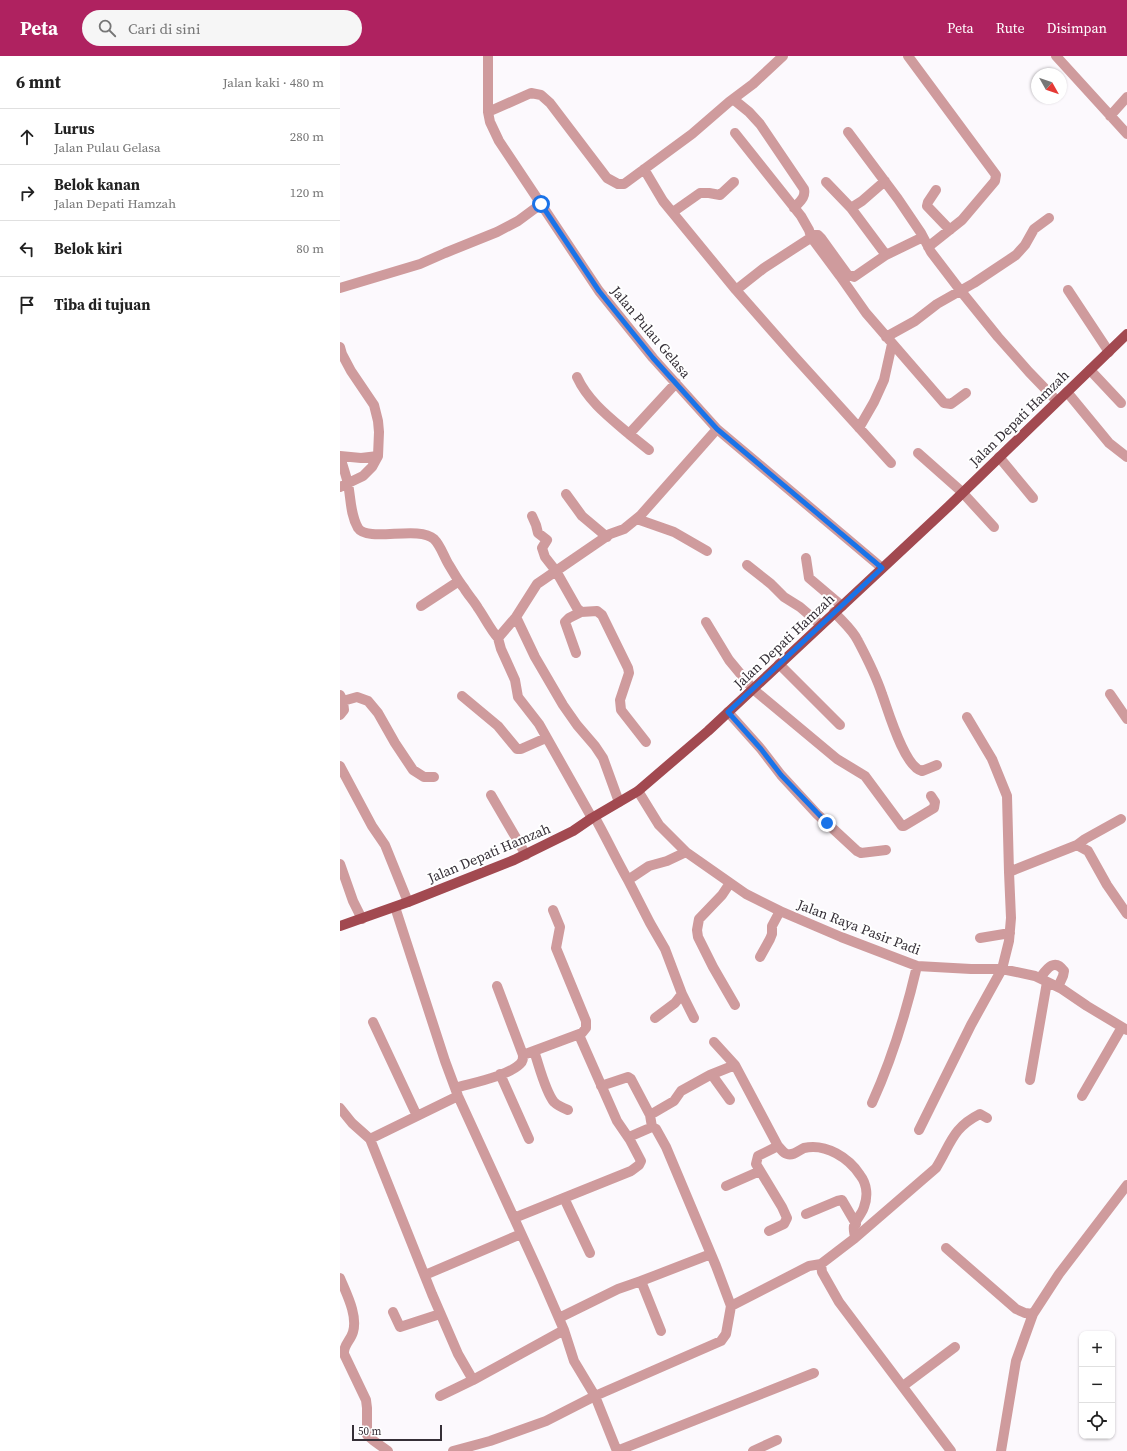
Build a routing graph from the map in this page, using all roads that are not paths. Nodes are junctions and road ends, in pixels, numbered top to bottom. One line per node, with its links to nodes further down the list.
1 (488, 56): 7 (street, Jalan Pulau Gelasa)
2 (783, 56): 6 (street)
3 (908, 56): 22 (street)
4 (1056, 56): 8 (street)
5 (1127, 97): 8 (street)
6 (733, 100): 12 (street); 18 (street)
7 (488, 112): 12 (street); 17 (street, Jalan Pulau Gelasa)
8 (1110, 116): 11 (street)
9 (848, 132): 13 (street)
10 (736, 133): 18 (street)
11 (1127, 134)
12 (644, 169): 20 (street)
13 (885, 181): 19 (street); 24 (street)
14 (734, 182): 20 (street)
15 (826, 182): 19 (street)
16 (936, 190): 22 (street)
17 (541, 204): 27 (street); 37 (street, Jalan Pulau Gelasa)
18 (794, 208): 23 (street)
19 (851, 208): 26 (street)
20 (673, 212): 28 (street)
21 (1049, 218): 29 (street)
22 (950, 230): 25 (street)
23 (811, 237): 26 (street); 28 (street); 32 (street)
24 (923, 237): 25 (street); 26 (street)
25 (928, 247): 29 (street)
26 (886, 256)
27 (342, 289)
28 (736, 290): 42 (street)
29 (960, 290): 32 (street); 40 (street)
30 (1068, 290): 34 (street)
31 (1127, 334): 34 (main road, Jalan Depati Hamzah)
32 (889, 341): 39 (street); 42 (street)
33 (340, 347): 47 (street)
34 (1109, 352): 35 (main road, Jalan Depati Hamzah)
35 (1090, 370): 38 (main road, Jalan Depati Hamzah); 41 (street)
36 (577, 377): 44 (street)
37 (676, 383): 43 (street, Jalan Pulau Gelasa); 44 (street)
38 (1067, 392): 40 (main road, Jalan Depati Hamzah); 48 (street)
39 (966, 393)
40 (1057, 401): 50 (main road, Jalan Depati Hamzah)
41 (1121, 403)
42 (859, 428): 51 (street)
43 (717, 429): 57 (street); 63 (street, Jalan Pulau Gelasa)
44 (629, 434): 45 (street)
45 (649, 450)
46 (918, 453): 53 (street)
47 (378, 456): 49 (street); 52 (street)
48 (1127, 456)
49 (340, 457): 52 (street)
50 (999, 457): 53 (main road, Jalan Depati Hamzah); 55 (street)
51 (891, 463)
52 (344, 485): 65 (street)
53 (962, 492): 58 (street); 63 (main road, Jalan Depati Hamzah)
54 (566, 494): 59 (street)
55 (1033, 498)
56 (532, 516): 64 (street)
57 (637, 519): 59 (street); 60 (street)
58 (994, 527)
59 (607, 537): 64 (street)
60 (707, 551)
61 (806, 558): 67 (street)
62 (747, 565): 71 (street)
63 (882, 568): 67 (main road, Jalan Depati Hamzah)
64 (556, 570): 68 (street); 69 (street)
65 (458, 581): 66 (street); 72 (street)
66 (421, 606)
67 (838, 609): 71 (main road, Jalan Depati Hamzah); 86 (street)
68 (581, 612): 73 (street); 85 (street)
69 (516, 617): 72 (street); 92 (street)
70 (706, 622): 75 (street)
71 (821, 625): 74 (main road, Jalan Depati Hamzah)
72 (498, 638): 84 (street)
73 (576, 653)
74 (779, 664): 75 (main road, Jalan Depati Hamzah); 83 (street)
75 (754, 689): 79 (main road, Jalan Depati Hamzah); 91 (street)
76 (1110, 694): 82 (street)
77 (462, 696): 84 (street)
78 (342, 698): 80 (street); 88 (street)
79 (728, 712): 89 (main road, Jalan Depati Hamzah); 96 (street)
80 (340, 715)
81 (967, 717): 100 (street)
82 (1127, 719)
83 (840, 725)
84 (546, 738): 93 (street)
85 (646, 742)
86 (937, 765)
87 (340, 766): 103 (street)
88 (434, 777)
89 (638, 791): 92 (main road, Jalan Depati Hamzah); 97 (street, Jalan Raya Pasir Padi)
90 (491, 795): 98 (street)
91 (931, 796)
92 (619, 802): 93 (main road, Jalan Depati Hamzah)
93 (593, 817): 98 (main road, Jalan Depati Hamzah); 101 (street)
94 (1121, 819): 95 (street)
95 (1077, 845): 100 (street); 107 (street)
96 (886, 850)
97 (686, 852): 101 (street); 102 (street, Jalan Raya Pasir Padi)
98 (526, 855): 103 (main road, Jalan Depati Hamzah)
99 (340, 864): 108 (street)
100 (1009, 872): 110 (street)
101 (628, 880): 118 (street)
102 (730, 883): 106 (street, Jalan Raya Pasir Padi); 119 (street)
103 (411, 901): 104 (main road, Jalan Depati Hamzah)
104 (395, 907): 108 (main road, Jalan Depati Hamzah); 133 (street)
105 (553, 910): 124 (street)
106 (780, 911): 112 (street); 113 (street, Jalan Raya Pasir Padi)
107 (1127, 914)
108 (362, 919): 109 (main road, Jalan Depati Hamzah)
109 (340, 926)
110 (1010, 933): 111 (street); 114 (street)
111 (980, 938)
112 (760, 957)
113 (917, 966): 114 (street, Jalan Raya Pasir Padi); 136 (street)
114 (1002, 969): 115 (street, Jalan Raya Pasir Padi); 143 (street)
115 (1043, 980): 117 (street, Jalan Raya Pasir Padi); 117 (street); 131 (street)
116 (497, 986): 127 (street)
117 (1058, 987): 123 (street, Jalan Raya Pasir Padi)
118 (682, 994): 120 (street); 121 (street)
119 (735, 1005)
120 (655, 1018)
121 (694, 1018)
122 (373, 1022): 140 (street)
123 (1125, 1028): 134 (street)
124 (579, 1035): 126 (street); 132 (street)
125 (714, 1042): 128 (street)
126 (534, 1051): 127 (street); 138 (street)
127 (523, 1055): 129 (street)
128 (735, 1065): 130 (street); 147 (street)
129 (500, 1074): 133 (street); 146 (street)
130 (712, 1075): 135 (street); 139 (street)
131 (1030, 1080)
132 (602, 1086): 139 (street); 144 (street)
133 (457, 1092): 140 (street); 153 (street)
134 (1082, 1096)
135 (730, 1100)
136 (872, 1103)
137 (340, 1108): 145 (street)
138 (568, 1110)
139 (650, 1115): 142 (street)
140 (417, 1116): 145 (street)
141 (986, 1118): 157 (street)
142 (652, 1127): 144 (street); 160 (street)
143 (919, 1130)
144 (629, 1137): 151 (street)
145 (370, 1139): 162 (street)
146 (529, 1139)
147 (778, 1146): 148 (street); 154 (street)
148 (760, 1171): 150 (street); 155 (street)
149 (1127, 1185): 168 (street)
150 (726, 1186)
151 (564, 1198): 153 (street); 159 (street)
152 (806, 1214): 154 (street)
153 (514, 1218): 156 (street)
154 (856, 1224): 157 (street)
155 (769, 1231)
156 (521, 1234): 162 (street); 169 (street)
157 (855, 1238): 161 (street)
158 (946, 1248): 168 (street)
159 (590, 1253)
160 (711, 1254): 164 (street); 165 (street)
161 (820, 1264): 165 (street); 175 (street)
162 (425, 1275): 167 (street)
163 (340, 1278): 179 (street)
164 (640, 1281): 169 (street); 171 (street)
165 (731, 1306): 177 (street)
166 (393, 1312): 167 (street)
167 (440, 1314): 174 (street)
168 (1033, 1314): 184 (street)
169 (559, 1318): 170 (street)
170 (564, 1330): 174 (street); 177 (street)
171 (661, 1331)
172 (955, 1347): 175 (street)
173 (814, 1373): 181 (street)
174 (473, 1380): 176 (street)
175 (903, 1386): 183 (street)
176 (440, 1396)
177 (595, 1396): 180 (street); 181 (street)
178 (777, 1440): 182 (street)
179 (388, 1451)
180 (453, 1451)
181 (617, 1451)
182 (754, 1451)
183 (951, 1451)
184 (1001, 1451)

